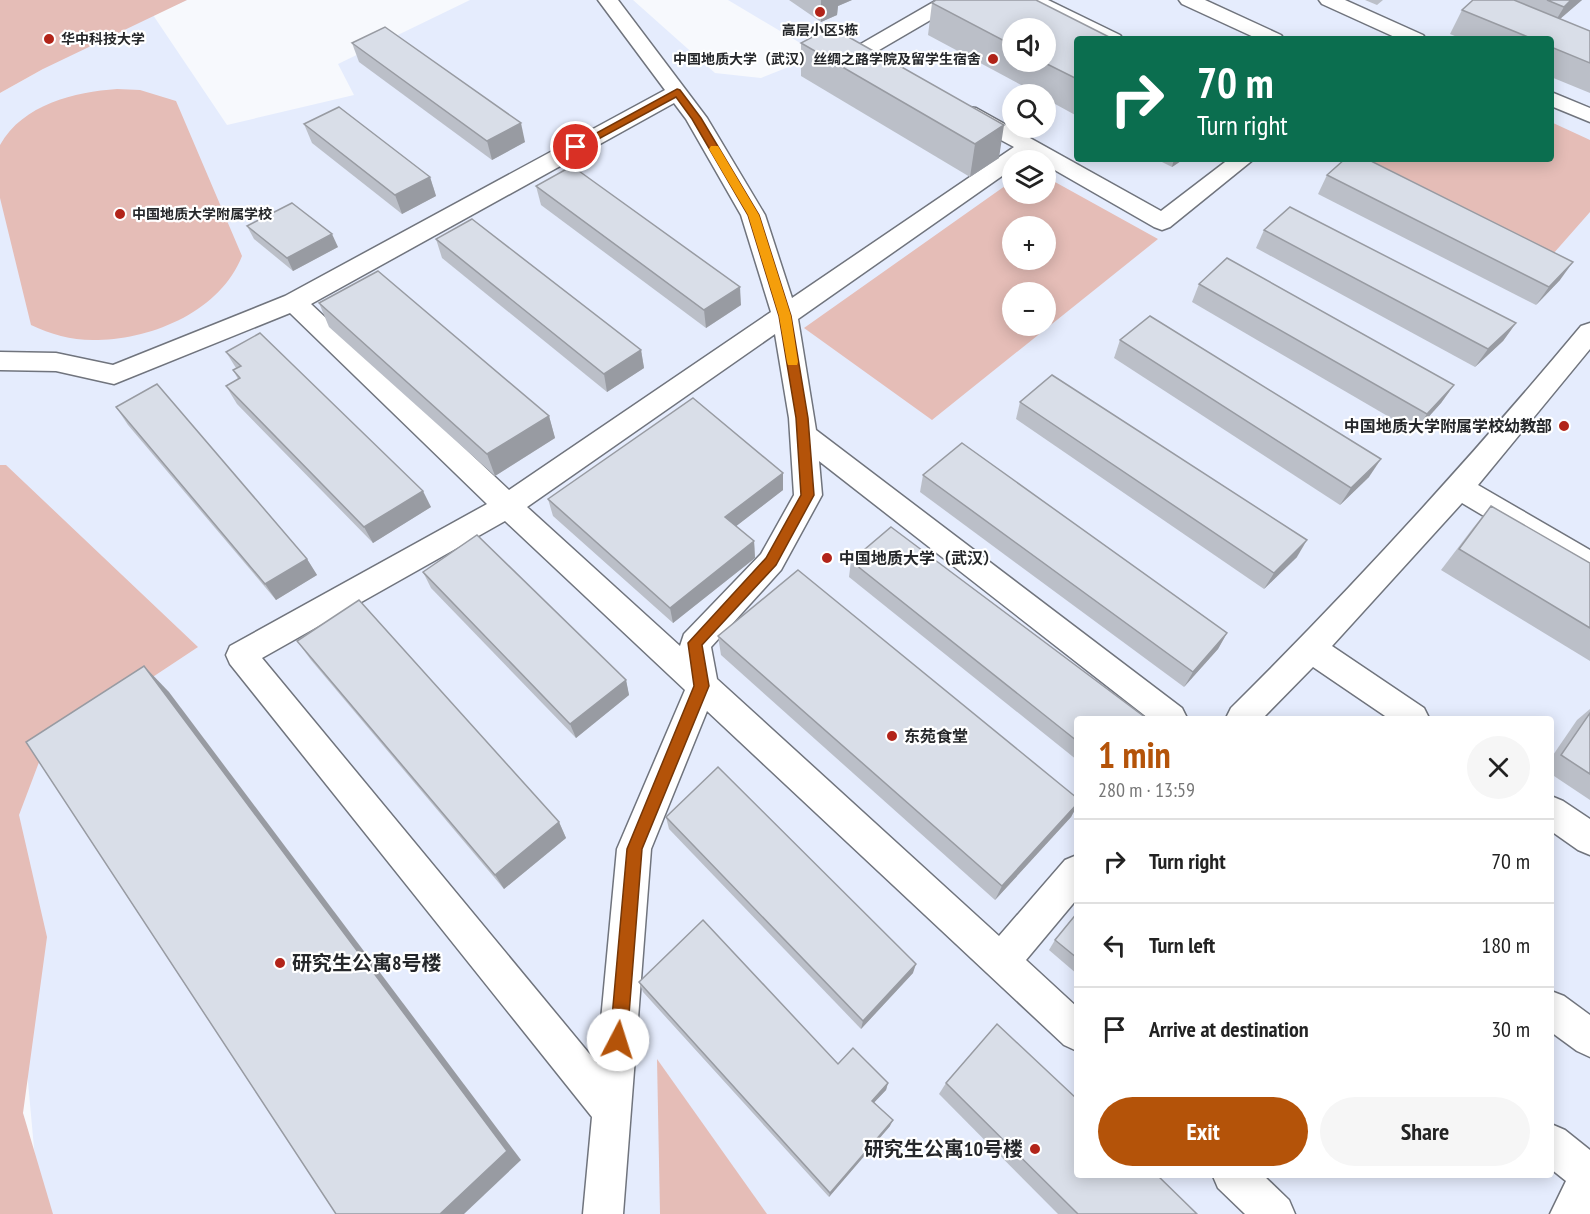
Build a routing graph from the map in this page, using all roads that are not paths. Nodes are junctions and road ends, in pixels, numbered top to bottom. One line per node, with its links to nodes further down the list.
1 (608, 0): 10 (street)
2 (951, 0): 9 (street)
3 (1033, 0): 6 (street)
4 (1189, 0): 7 (street)
5 (1329, 0): 8 (street)
6 (1107, 36)
7 (1267, 36)
8 (1403, 36)
9 (909, 81)
10 (677, 92): 16 (street); 17 (street)
11 (1554, 99): 13 (street)
12 (949, 103): 14 (street)
13 (1590, 116)
14 (1029, 147): 15 (street); 17 (street)
15 (1239, 162)
16 (294, 302): 19 (street); 22 (street)
17 (785, 316): 20 (street); 22 (street)
18 (1587, 341): 21 (street)
19 (0, 362)
20 (803, 434): 25 (street); 26 (street)
21 (1460, 488): 23 (street); 24 (street)
22 (507, 506): 25 (street); 36 (street)
23 (1590, 565)
24 (1312, 649): 27 (street); 28 (street)
25 (702, 686): 32 (street); 36 (street)
26 (1168, 716)
27 (1244, 716)
28 (1410, 716)
29 (1554, 814): 30 (street)
30 (1590, 839)
31 (1074, 876): 32 (street)
32 (1001, 962): 34 (street)
33 (1554, 1011): 35 (street)
34 (1074, 1029)
35 (1590, 1038)
36 (612, 1111): 40 (street)
37 (1554, 1146): 38 (street)
38 (1590, 1176): 42 (street)
39 (1236, 1178): 41 (street)
40 (603, 1214)
41 (1275, 1214)
42 (1570, 1214)

